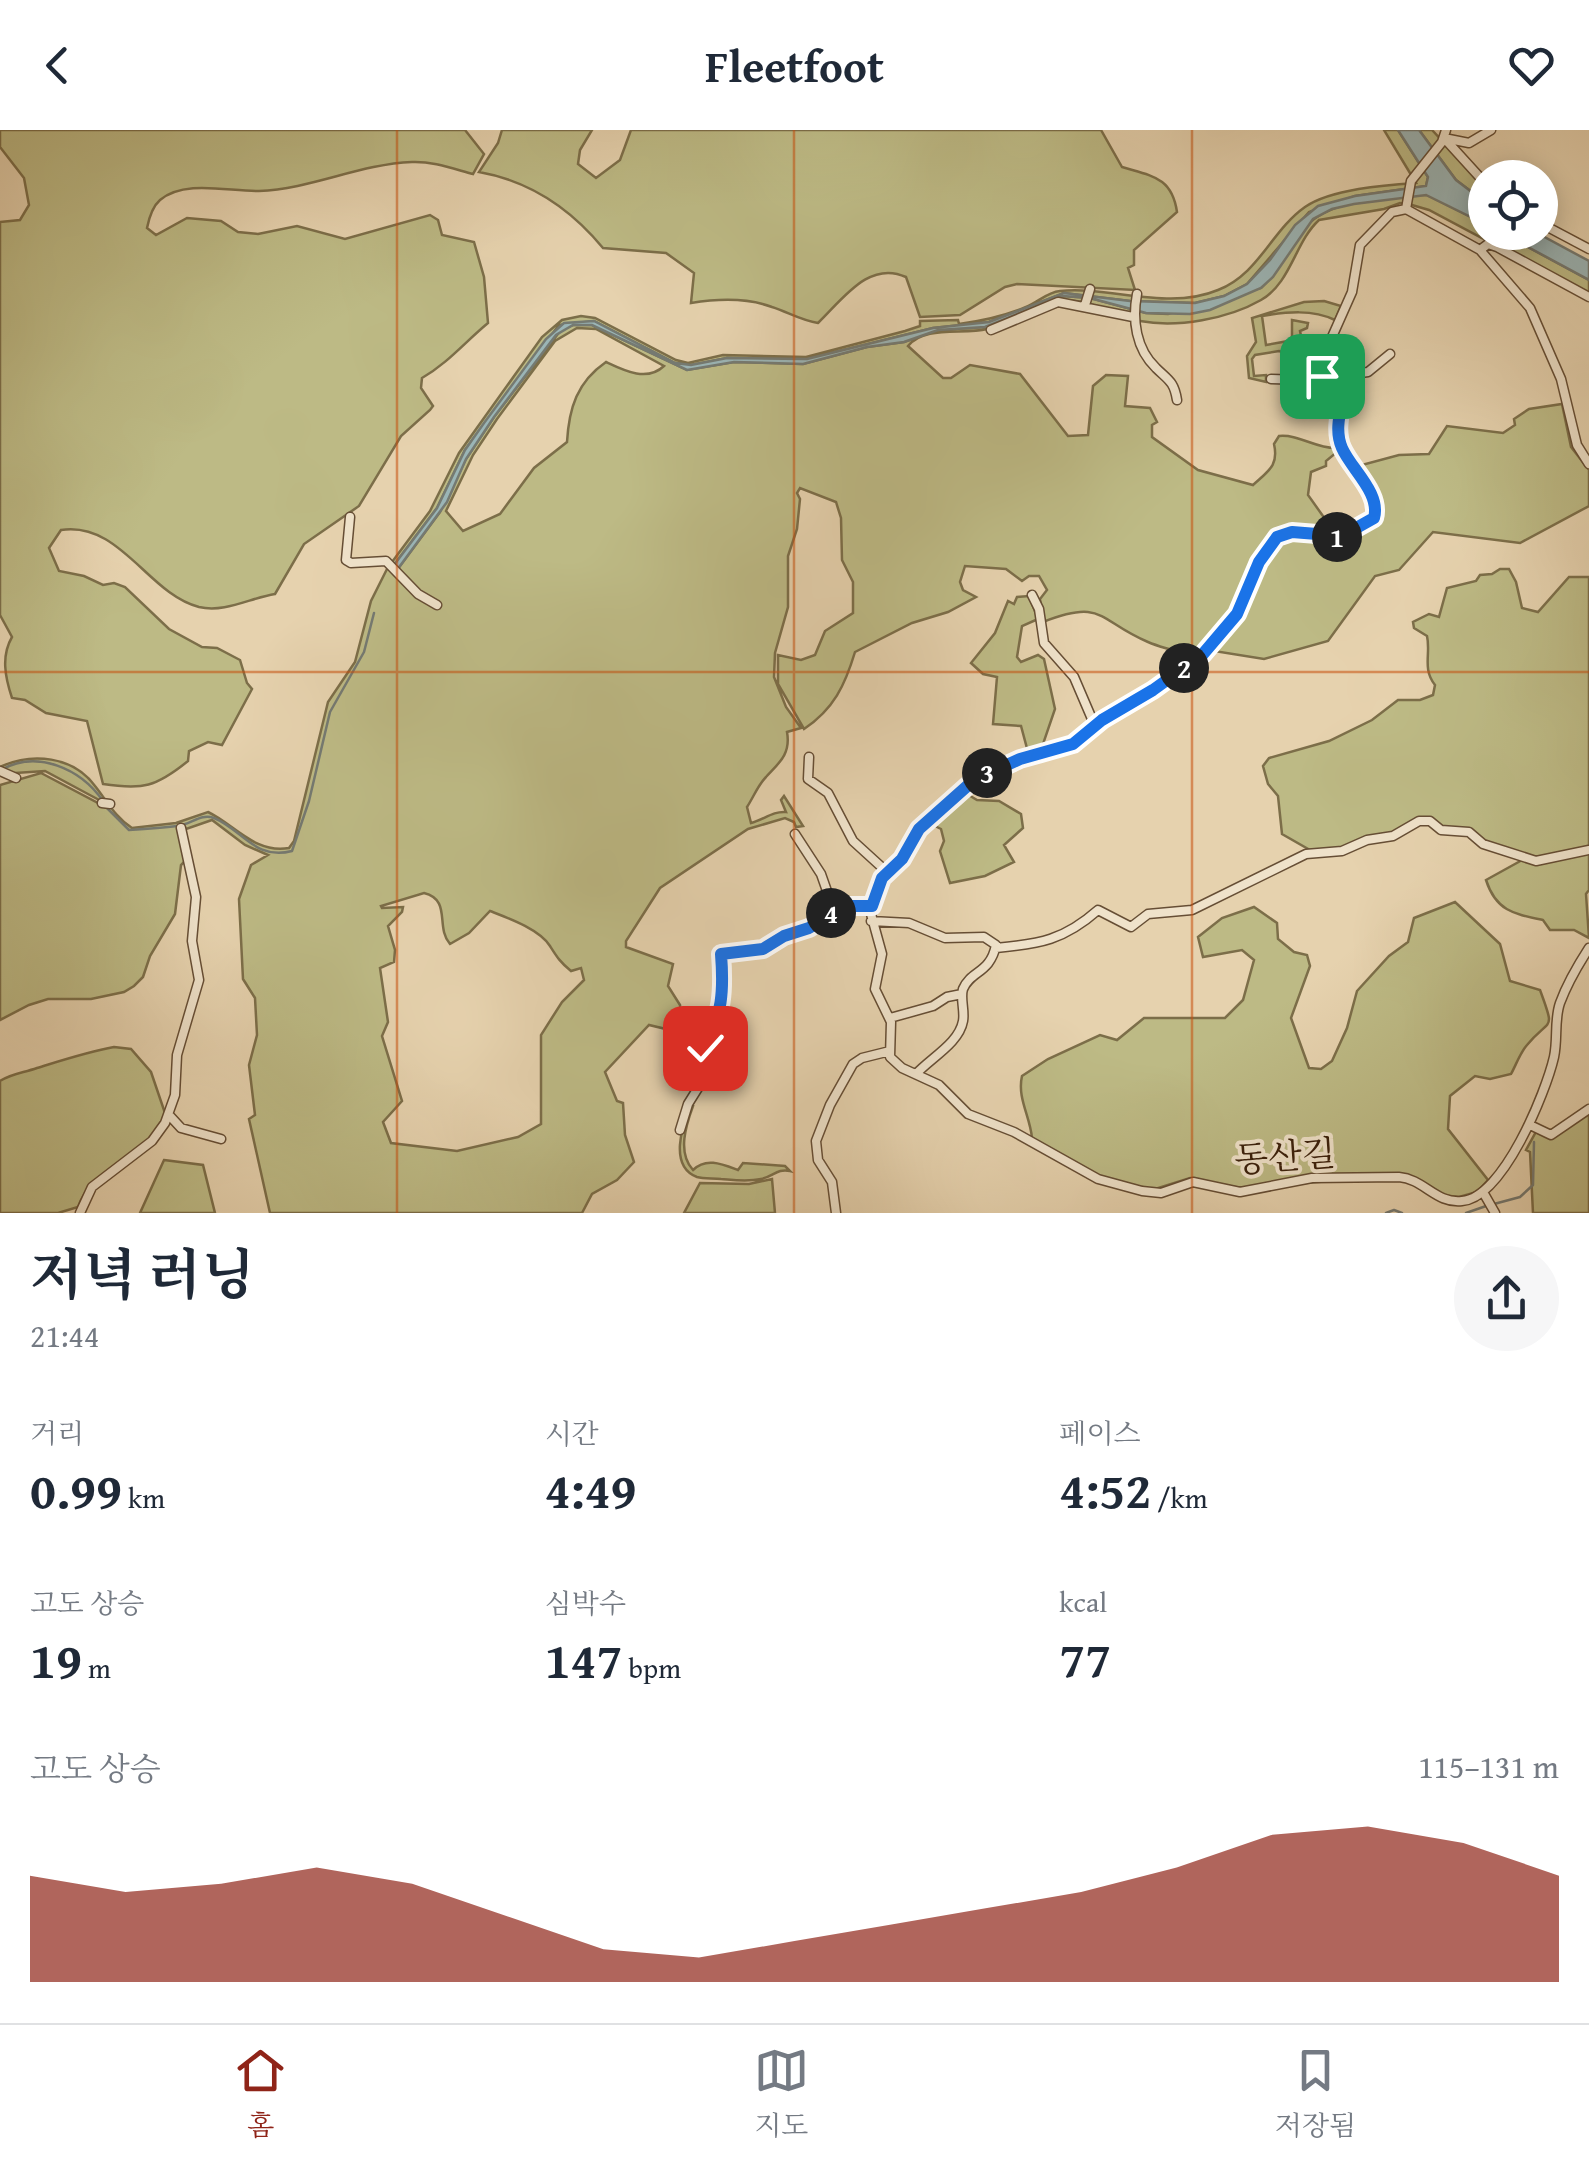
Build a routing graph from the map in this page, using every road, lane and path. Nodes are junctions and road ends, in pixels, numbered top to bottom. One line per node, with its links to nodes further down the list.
1 (1492, 130): 2 (street)
2 (1444, 137): 3 (street); 4 (street)
3 (1468, 165)
4 (1406, 207): 6 (street); 17 (street)
5 (1558, 233): 7 (street)
6 (1468, 243)
7 (1589, 249)
8 (1480, 250): 20 (street)
9 (1503, 250): 12 (street)
10 (1089, 290): 13 (street)
11 (1137, 295): 14 (street)
12 (1589, 297)
13 (1085, 304): 14 (street); 15 (street)
14 (1133, 316): 19 (street)
15 (990, 330)
16 (1390, 354): 17 (street)
17 (1345, 373): 18 (street); 24 (street)
18 (1270, 379)
19 (1177, 400)
20 (1589, 464)
21 (350, 517): 23 (street)
22 (1032, 595): 24 (street)
23 (437, 605)
24 (1094, 726): 31 (street)
25 (809, 757): 31 (street)
26 (2, 772): 27 (street)
27 (16, 778)
28 (181, 828): 42 (street)
29 (795, 834): 33 (street)
30 (1589, 850): 35 (street)
31 (887, 872): 32 (street)
32 (872, 906): 33 (street); 34 (street)
33 (834, 911): 44 (street)
34 (871, 921): 35 (street); 38 (street)
35 (996, 948): 37 (street)
36 (1589, 948): 43 (street)
37 (962, 994): 38 (street); 40 (street)
38 (890, 1018): 39 (street)
39 (890, 1052): 40 (street, 동산길); 48 (street)
40 (916, 1074): 46 (street, 동산길)
41 (1589, 1109): 43 (street)
42 (169, 1115): 45 (street); 47 (street)
43 (1538, 1129): 46 (street)
44 (680, 1130)
45 (221, 1139)
46 (1482, 1192): 49 (street)
47 (80, 1213)
48 (836, 1213)
49 (1495, 1213)

